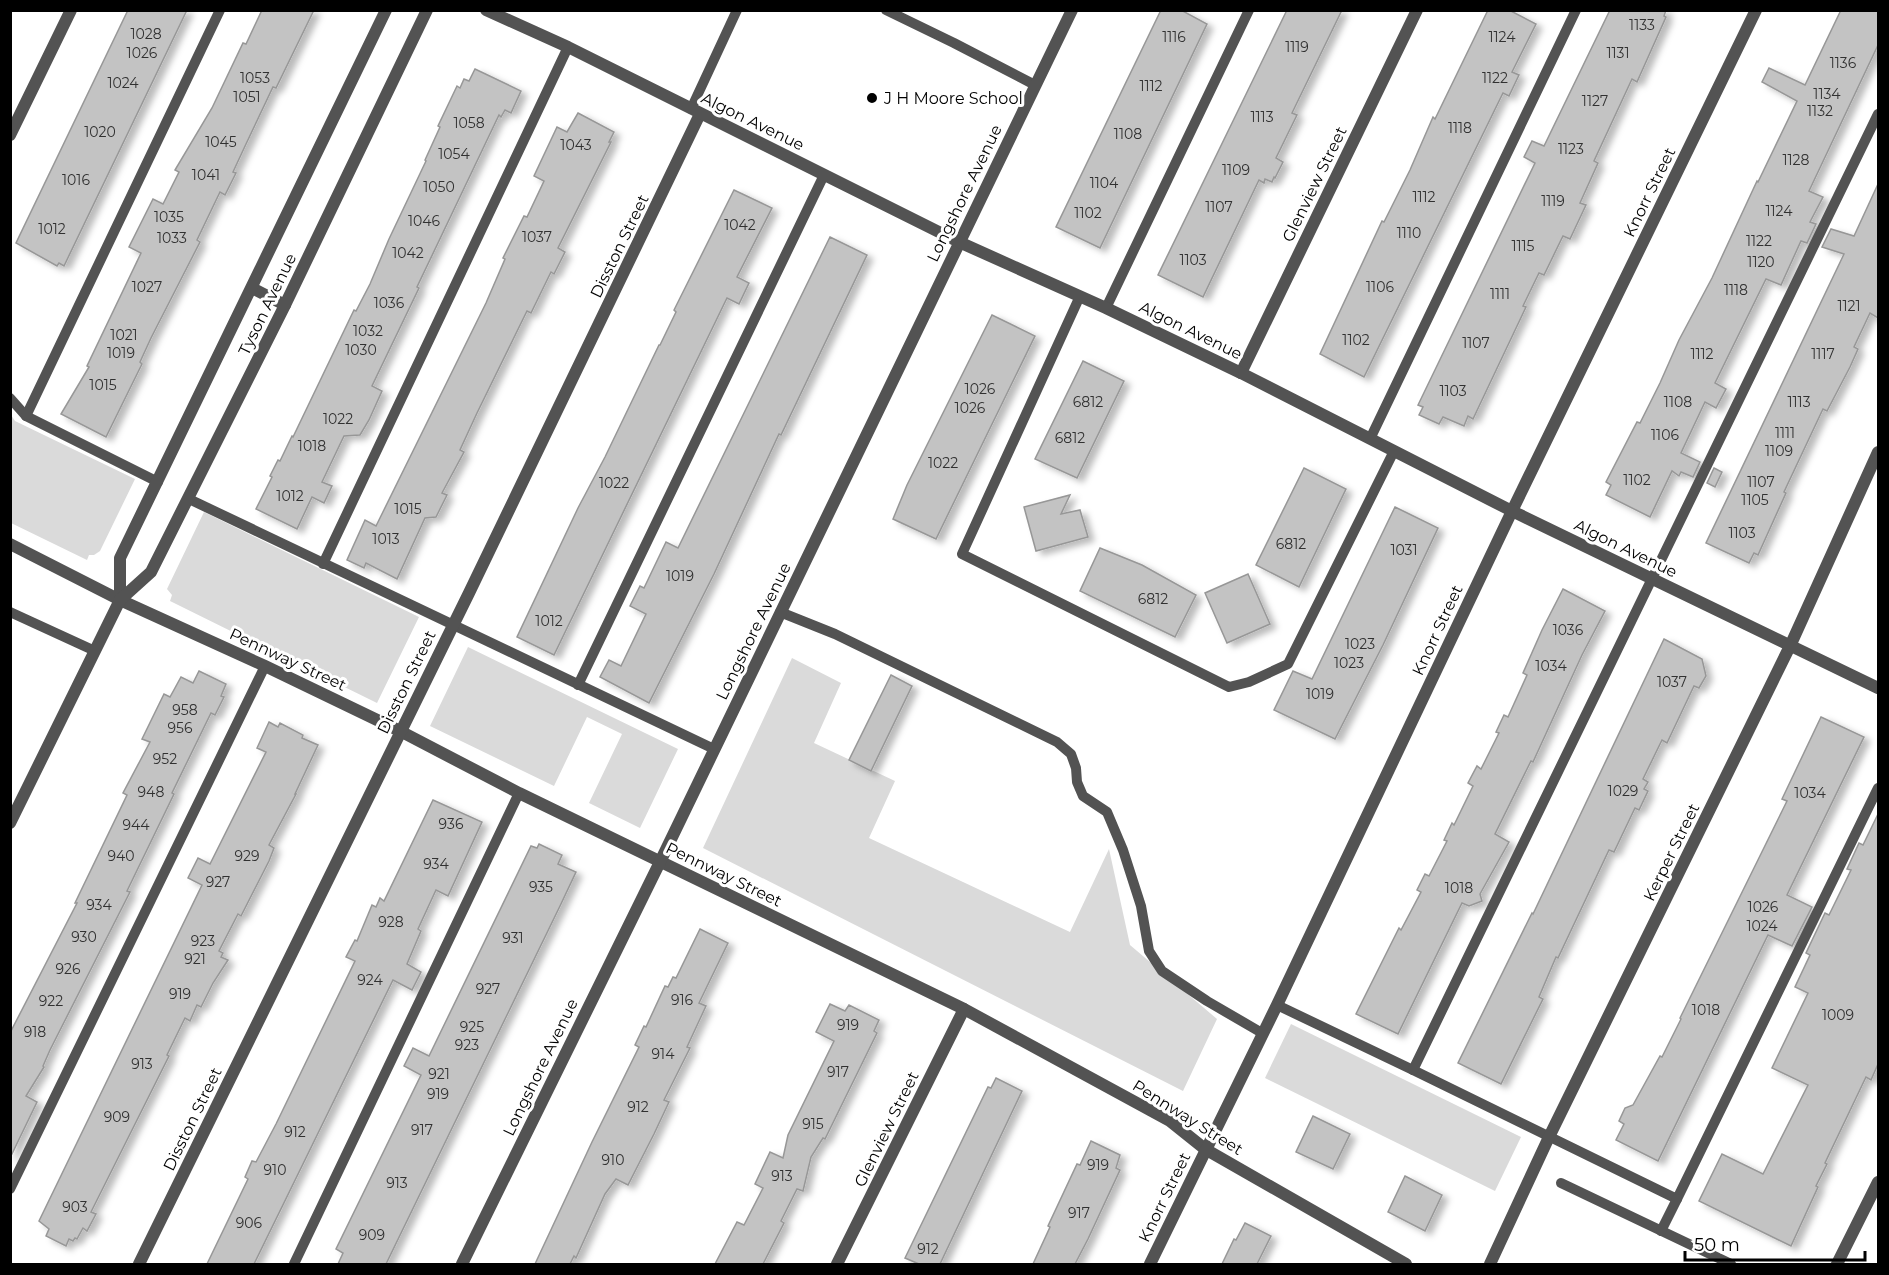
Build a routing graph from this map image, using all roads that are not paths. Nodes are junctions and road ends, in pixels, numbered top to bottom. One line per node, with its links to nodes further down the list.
1 (71, 10): 17 (street)
2 (220, 10): 26 (lane)
3 (386, 10): 20 (street, Tyson Avenue)
4 (427, 10): 22 (street, Tyson Avenue)
5 (486, 10): 13 (street, Algon Avenue)
6 (737, 10): 15 (lane)
7 (886, 10): 14 (lane)
8 (1072, 10): 14 (street, Longshore Avenue)
9 (1249, 10): 23 (lane)
10 (1417, 10): 24 (street, Glenview Street)
11 (1576, 10): 27 (lane)
12 (1756, 10): 32 (street, Knorr Street)
13 (568, 47): 15 (street, Algon Avenue); 34 (lane)
14 (1035, 85): 19 (street, Longshore Avenue)
15 (696, 111): 18 (street, Algon Avenue); 39 (street, Disston Street)
16 (1878, 114): 35 (lane)
17 (10, 135)
18 (824, 175): 19 (street, Algon Avenue); 43 (lane)
19 (959, 242): 21 (street, Algon Avenue); 38 (street, Longshore Avenue)
20 (252, 288): 22 (street); 30 (street, Tyson Avenue)
21 (1080, 296): 23 (street, Algon Avenue); 28 (lane)
22 (285, 305): 31 (street, Tyson Avenue)
23 (1106, 308): 24 (street, Algon Avenue)
24 (1241, 373): 27 (street, Algon Avenue)
25 (10, 398): 26 (lane)
26 (26, 416): 30 (lane)
27 (1370, 439): 28 (street, Algon Avenue)
28 (1394, 451): 32 (street, Algon Avenue)
29 (1878, 452): 40 (street, Kerper Street)
30 (158, 482): 36 (street, Tyson Avenue)
31 (189, 499): 34 (lane); 36 (street, Tyson Avenue)
32 (1512, 510): 35 (street, Algon Avenue); 51 (street, Knorr Street)
33 (10, 544): 36 (street, Pennway Street)
34 (323, 564): 39 (lane)
35 (1652, 579): 40 (street, Algon Avenue); 54 (lane)
36 (120, 600): 41 (street, Tyson Avenue); 42 (street, Pennway Street)
37 (10, 612): 41 (lane)
38 (780, 612): 46 (street, Longshore Avenue); 53 (lane)
39 (452, 626): 43 (lane); 45 (street, Disston Street)
40 (1791, 644): 44 (street, Algon Avenue); 55 (street, Kerper Street)
41 (95, 651): 49 (street, Tyson Avenue)
42 (265, 666): 45 (street, Pennway Street); 59 (lane)
43 (578, 685): 46 (lane)
44 (1878, 688)
45 (400, 731): 48 (street, Pennway Street); 62 (street, Disston Street)
46 (714, 749): 50 (street, Longshore Avenue)
47 (1878, 789): 60 (lane)
48 (519, 793): 50 (street, Pennway Street); 63 (lane)
49 (10, 823)
50 (660, 862): 52 (street, Pennway Street); 64 (street, Longshore Avenue)
51 (1277, 1005): 53 (street, Knorr Street); 54 (lane)
52 (964, 1009): 56 (street, Pennway Street); 65 (street, Glenview Street)
53 (1262, 1033): 56 (street, Knorr Street)
54 (1413, 1070): 55 (lane)
55 (1549, 1137): 60 (lane); 68 (street, Kerper Street)
56 (1205, 1149): 66 (street, Knorr Street); 67 (street, Pennway Street)
57 (1878, 1182): 70 (street)
58 (1561, 1183): 61 (lane)
59 (10, 1189)
60 (1677, 1199): 61 (lane)
61 (1661, 1231): 69 (lane)
62 (139, 1264)
63 (294, 1264)
64 (462, 1264)
65 (837, 1264)
66 (1150, 1264)
67 (1406, 1264)
68 (1490, 1264)
69 (1731, 1264)
70 (1838, 1264)

